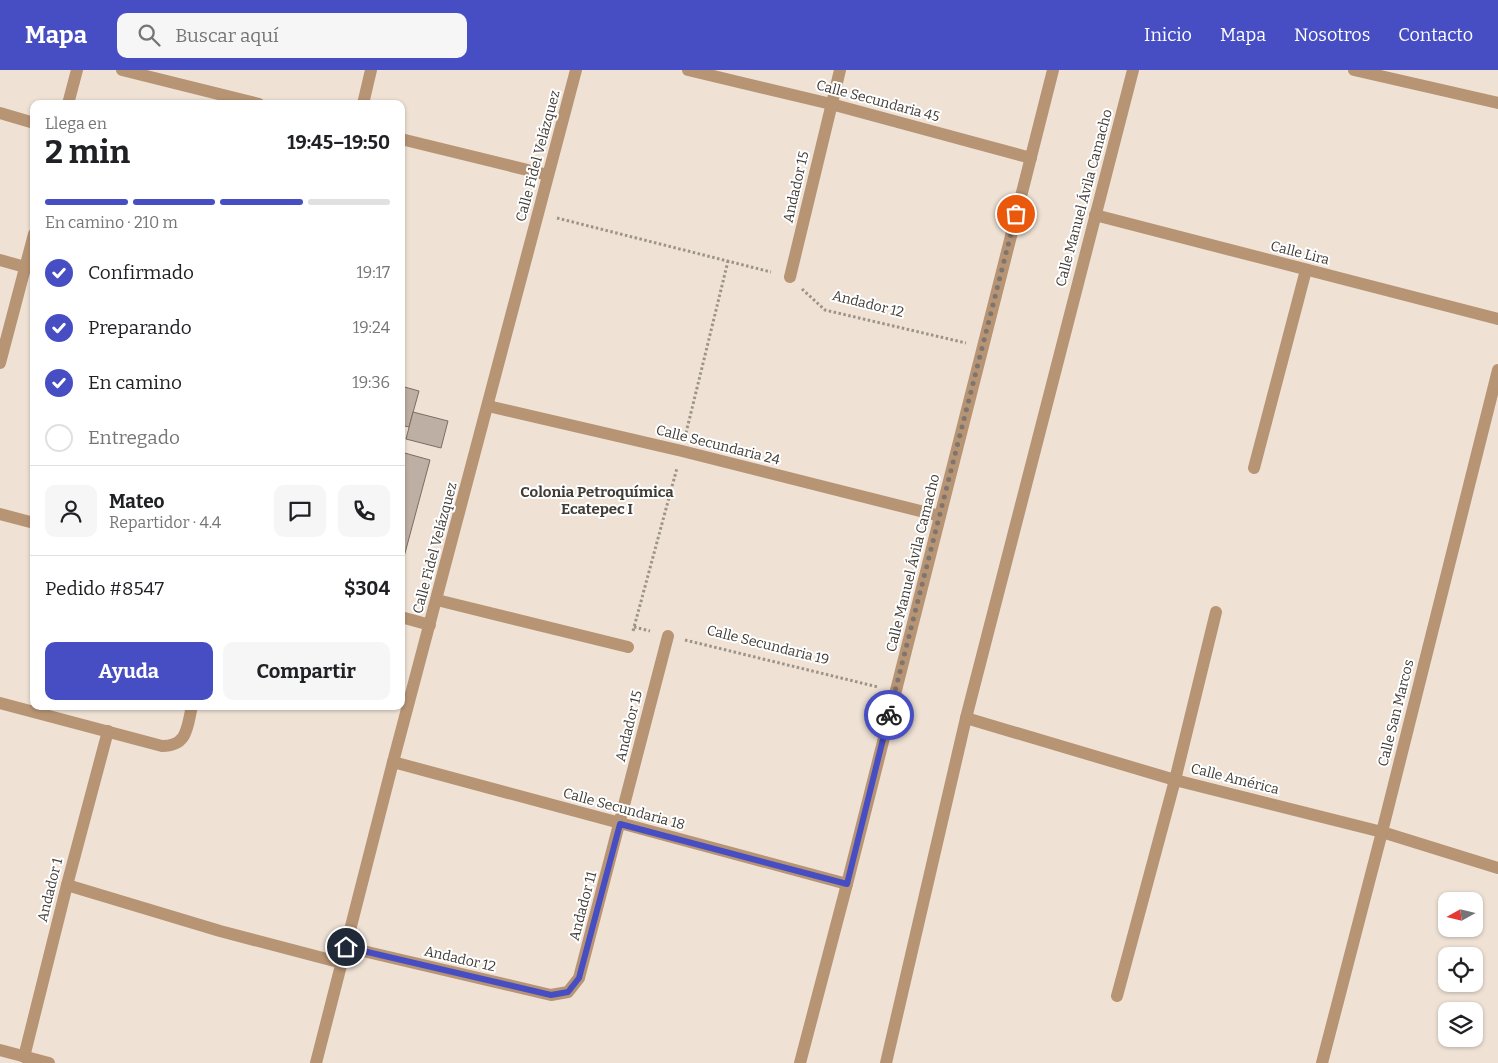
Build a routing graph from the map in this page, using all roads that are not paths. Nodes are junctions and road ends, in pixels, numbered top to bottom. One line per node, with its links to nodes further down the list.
1 (77, 70): 10 (street)
2 (122, 70): 11 (street)
3 (371, 70): 12 (street)
4 (576, 70): 19 (street, Calle Fidel Velázquez)
5 (688, 70): 14 (street, Calle Secundaria 45)
6 (840, 70): 14 (street, Andador 15)
7 (1053, 70): 18 (street, Calle Manuel Ávila Camacho)
8 (1133, 70): 20 (street, Calle Manuel Ávila Camacho)
9 (1354, 70): 13 (street)
10 (69, 100)
11 (244, 100)
12 (363, 100)
13 (1498, 103)
14 (831, 104): 18 (street, Calle Secundaria 45); 25 (street, Andador 15)
15 (0, 113): 16 (street)
16 (30, 122)
17 (405, 140): 19 (street)
18 (1031, 158): 32 (street, Calle Manuel Ávila Camacho)
19 (548, 175): 29 (street, Calle Fidel Velázquez)
20 (1095, 215): 24 (street, Calle Lira); 42 (street, Calle Manuel Ávila Camacho)
21 (30, 249): 23 (street)
22 (0, 260): 23 (street)
23 (25, 267): 27 (street)
24 (1306, 270): 26 (street, Calle Lira); 30 (street)
25 (790, 277)
26 (1498, 319)
27 (0, 363)
28 (1498, 370): 47 (street, Calle San Marcos)
29 (488, 406): 32 (street, Calle Secundaria 24); 34 (street, Calle Fidel Velázquez)
30 (1254, 468)
31 (0, 514): 33 (street)
32 (940, 516): 49 (street, Calle Manuel Ávila Camacho)
33 (30, 522)
34 (437, 600): 37 (street, Calle Fidel Velázquez); 39 (street)
35 (1216, 612): 45 (street)
36 (405, 619): 37 (street)
37 (430, 625): 44 (street, Calle Fidel Velázquez)
38 (668, 636): 46 (street, Andador 15)
39 (628, 647)
40 (0, 703): 43 (street)
41 (191, 710): 43 (street)
42 (966, 718): 45 (street, Calle América); 60 (street, Calle Manuel Ávila Camacho)
43 (108, 731): 50 (street, Andador 1)
44 (393, 762): 46 (street, Calle Secundaria 18); 51 (street, Calle Fidel Velázquez)
45 (1175, 780): 47 (street, Calle América); 54 (street)
46 (620, 824): 49 (street, Calle Secundaria 18); 53 (street, Andador 11)
47 (1382, 832): 48 (street, Calle América); 61 (street, Calle San Marcos)
48 (1498, 868)
49 (847, 884): 59 (street, Calle Manuel Ávila Camacho)
50 (66, 886): 52 (street); 56 (street, Andador 1)
51 (346, 947): 52 (street, Calle Fidel Velázquez); 53 (street, Andador 12)
52 (342, 963): 58 (street, Calle Fidel Velázquez)
53 (568, 992)
54 (1117, 996)
55 (0, 1050): 56 (street)
56 (24, 1057): 57 (street)
57 (48, 1063)
58 (316, 1063)
59 (800, 1063)
60 (886, 1063)
61 (1322, 1063)

